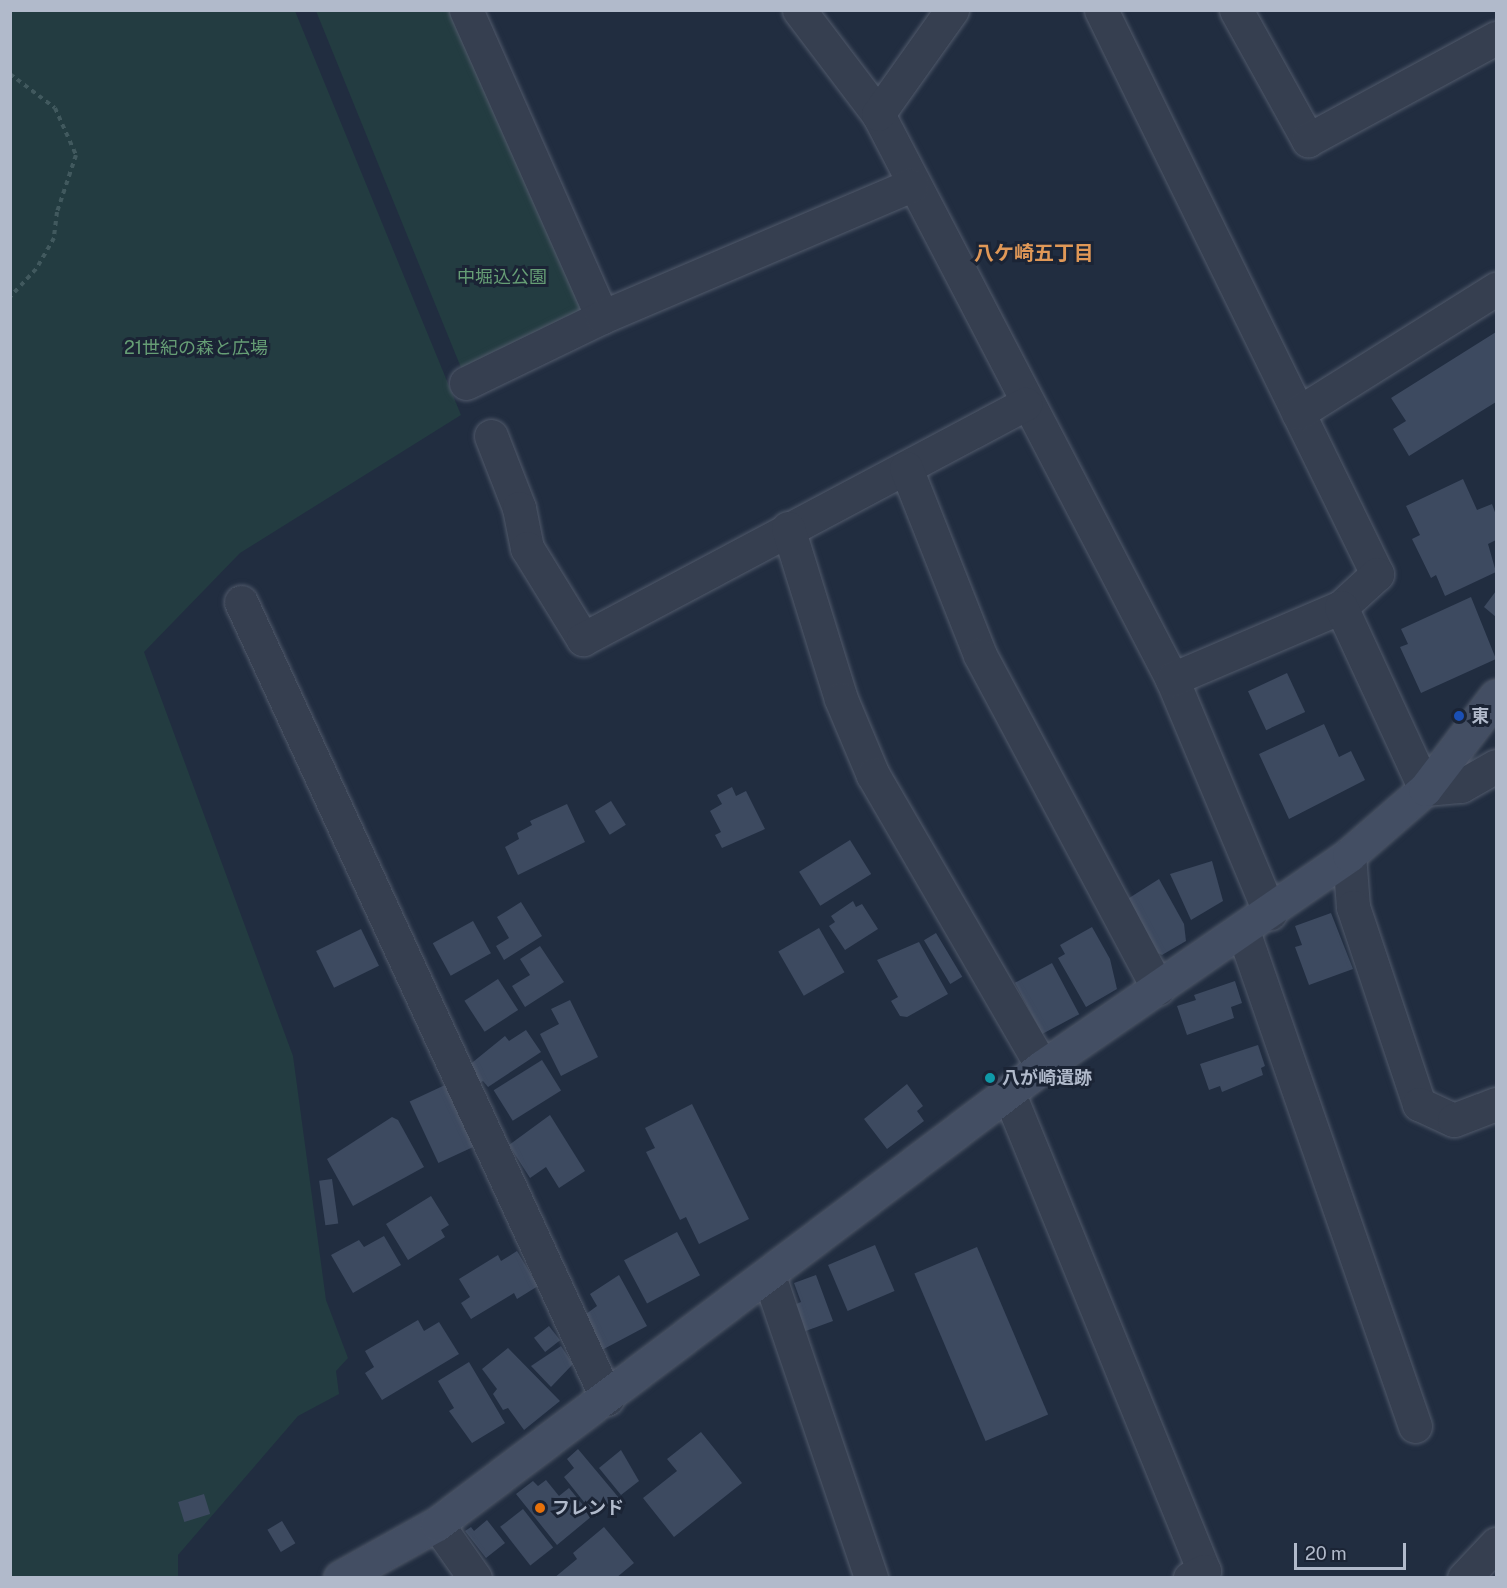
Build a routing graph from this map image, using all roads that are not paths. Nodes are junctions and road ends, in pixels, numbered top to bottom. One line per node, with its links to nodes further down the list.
1 (466, 10): 10 (street)
2 (799, 10): 7 (street)
3 (952, 10): 7 (street)
4 (1101, 10): 13 (street)
5 (1236, 10): 6 (street)
6 (1497, 38)
7 (878, 114): 8 (street)
8 (911, 185): 10 (street); 12 (street)
9 (1497, 289): 13 (street)
10 (602, 317): 11 (street)
11 (466, 383)
12 (1025, 404): 15 (street); 19 (street)
13 (1298, 413): 18 (street)
14 (491, 436): 16 (street)
15 (906, 468): 16 (street); 26 (street)
16 (788, 528): 27 (street)
17 (241, 602): 31 (street)
18 (1341, 607): 19 (street); 22 (street)
19 (1172, 679): 24 (street)
20 (1497, 696): 22 (street)
21 (1497, 766): 22 (street)
22 (1425, 789): 23 (street)
23 (1349, 855): 24 (street); 29 (street)
24 (1270, 913): 25 (street)
25 (1243, 931): 26 (street); 32 (street)
26 (1158, 989): 27 (street)
27 (1042, 1067): 28 (street)
28 (1009, 1094): 30 (street); 38 (street)
29 (1497, 1104)
30 (769, 1276): 31 (street); 37 (street)
31 (607, 1400): 33 (street)
32 (1415, 1426)
33 (436, 1524): 35 (street); 36 (street)
34 (1497, 1544): 39 (street)
35 (340, 1578)
36 (475, 1578)
37 (872, 1578)
38 (1190, 1578)
39 (1464, 1578)

